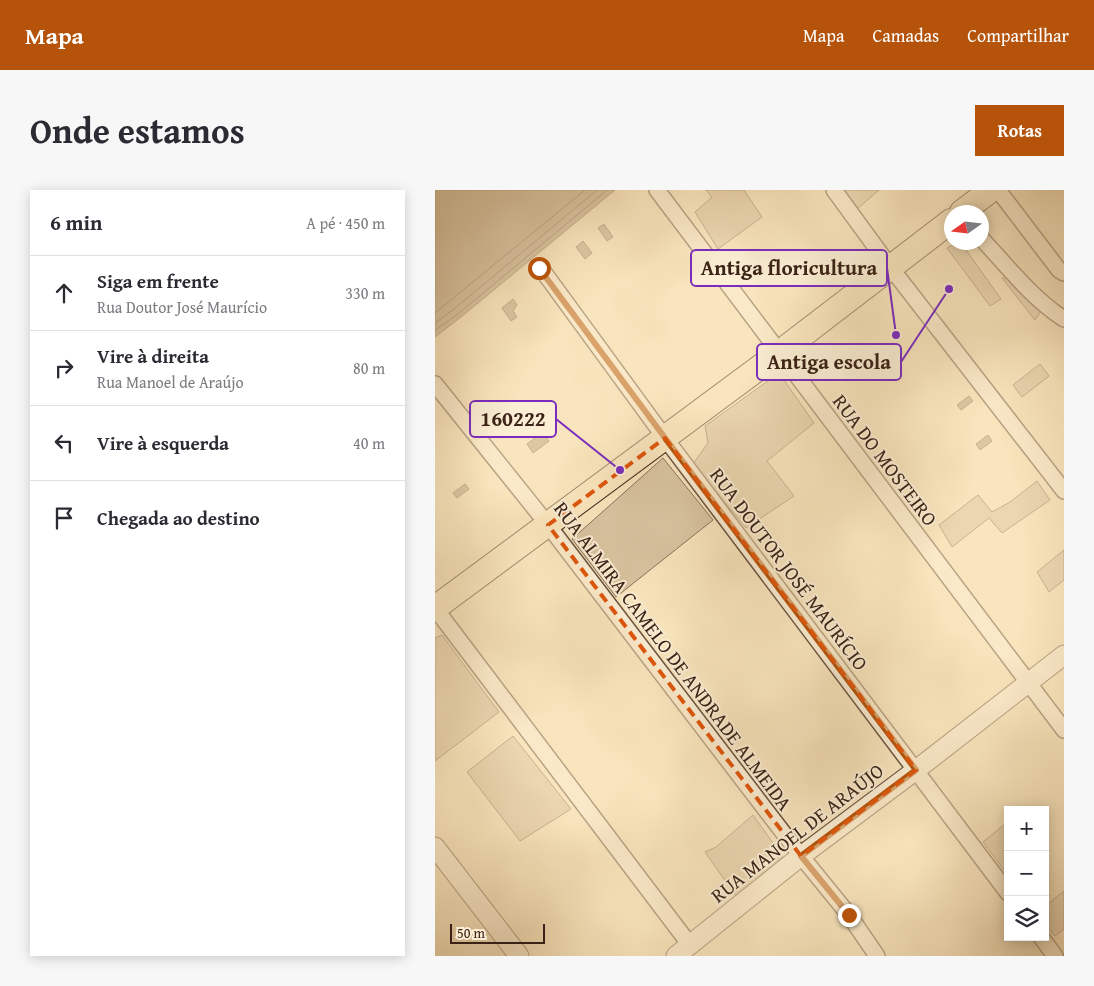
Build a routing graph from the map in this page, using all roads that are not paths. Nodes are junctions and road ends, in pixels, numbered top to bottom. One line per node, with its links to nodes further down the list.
1 (657, 190): 12 (street, RUA DO MOSTEIRO)
2 (834, 190): 9 (street)
3 (991, 190): 5 (main road)
4 (998, 190): 10 (street)
5 (971, 205)
6 (944, 226): 9 (main road)
7 (989, 247): 11 (street)
8 (539, 268): 14 (street, RUA DOUTOR JOSÉ MAURÍCIO)
9 (891, 268): 12 (main road); 15 (street)
10 (1064, 274)
11 (1064, 319)
12 (779, 353): 14 (main road); 19 (street, RUA DO MOSTEIRO)
13 (435, 384): 16 (street, RUA ALMIRA CAMELO DE ANDRADE ALMEIDA)
14 (665, 438): 16 (main road); 21 (street, RUA DOUTOR JOSÉ MAURÍCIO)
15 (1064, 491)
16 (548, 525): 17 (main road); 23 (street, RUA ALMIRA CAMELO DE ANDRADE ALMEIDA)
17 (435, 608): 26 (street)
18 (1064, 655): 19 (street, RUA MANOEL DE ARAÚJO)
19 (1028, 683): 20 (street, RUA DO MOSTEIRO); 21 (street, RUA MANOEL DE ARAÚJO)
20 (1064, 730)
21 (916, 770): 23 (street, RUA MANOEL DE ARAÚJO); 24 (street, RUA DOUTOR JOSÉ MAURÍCIO)
22 (435, 847): 27 (street)
23 (801, 856): 26 (street, RUA MANOEL DE ARAÚJO); 28 (street, RUA ALMIRA CAMELO DE ANDRADE ALMEIDA)
24 (1004, 888)
25 (1044, 941): 29 (street)
26 (683, 951)
27 (519, 956)
28 (877, 956)
29 (1055, 956)

